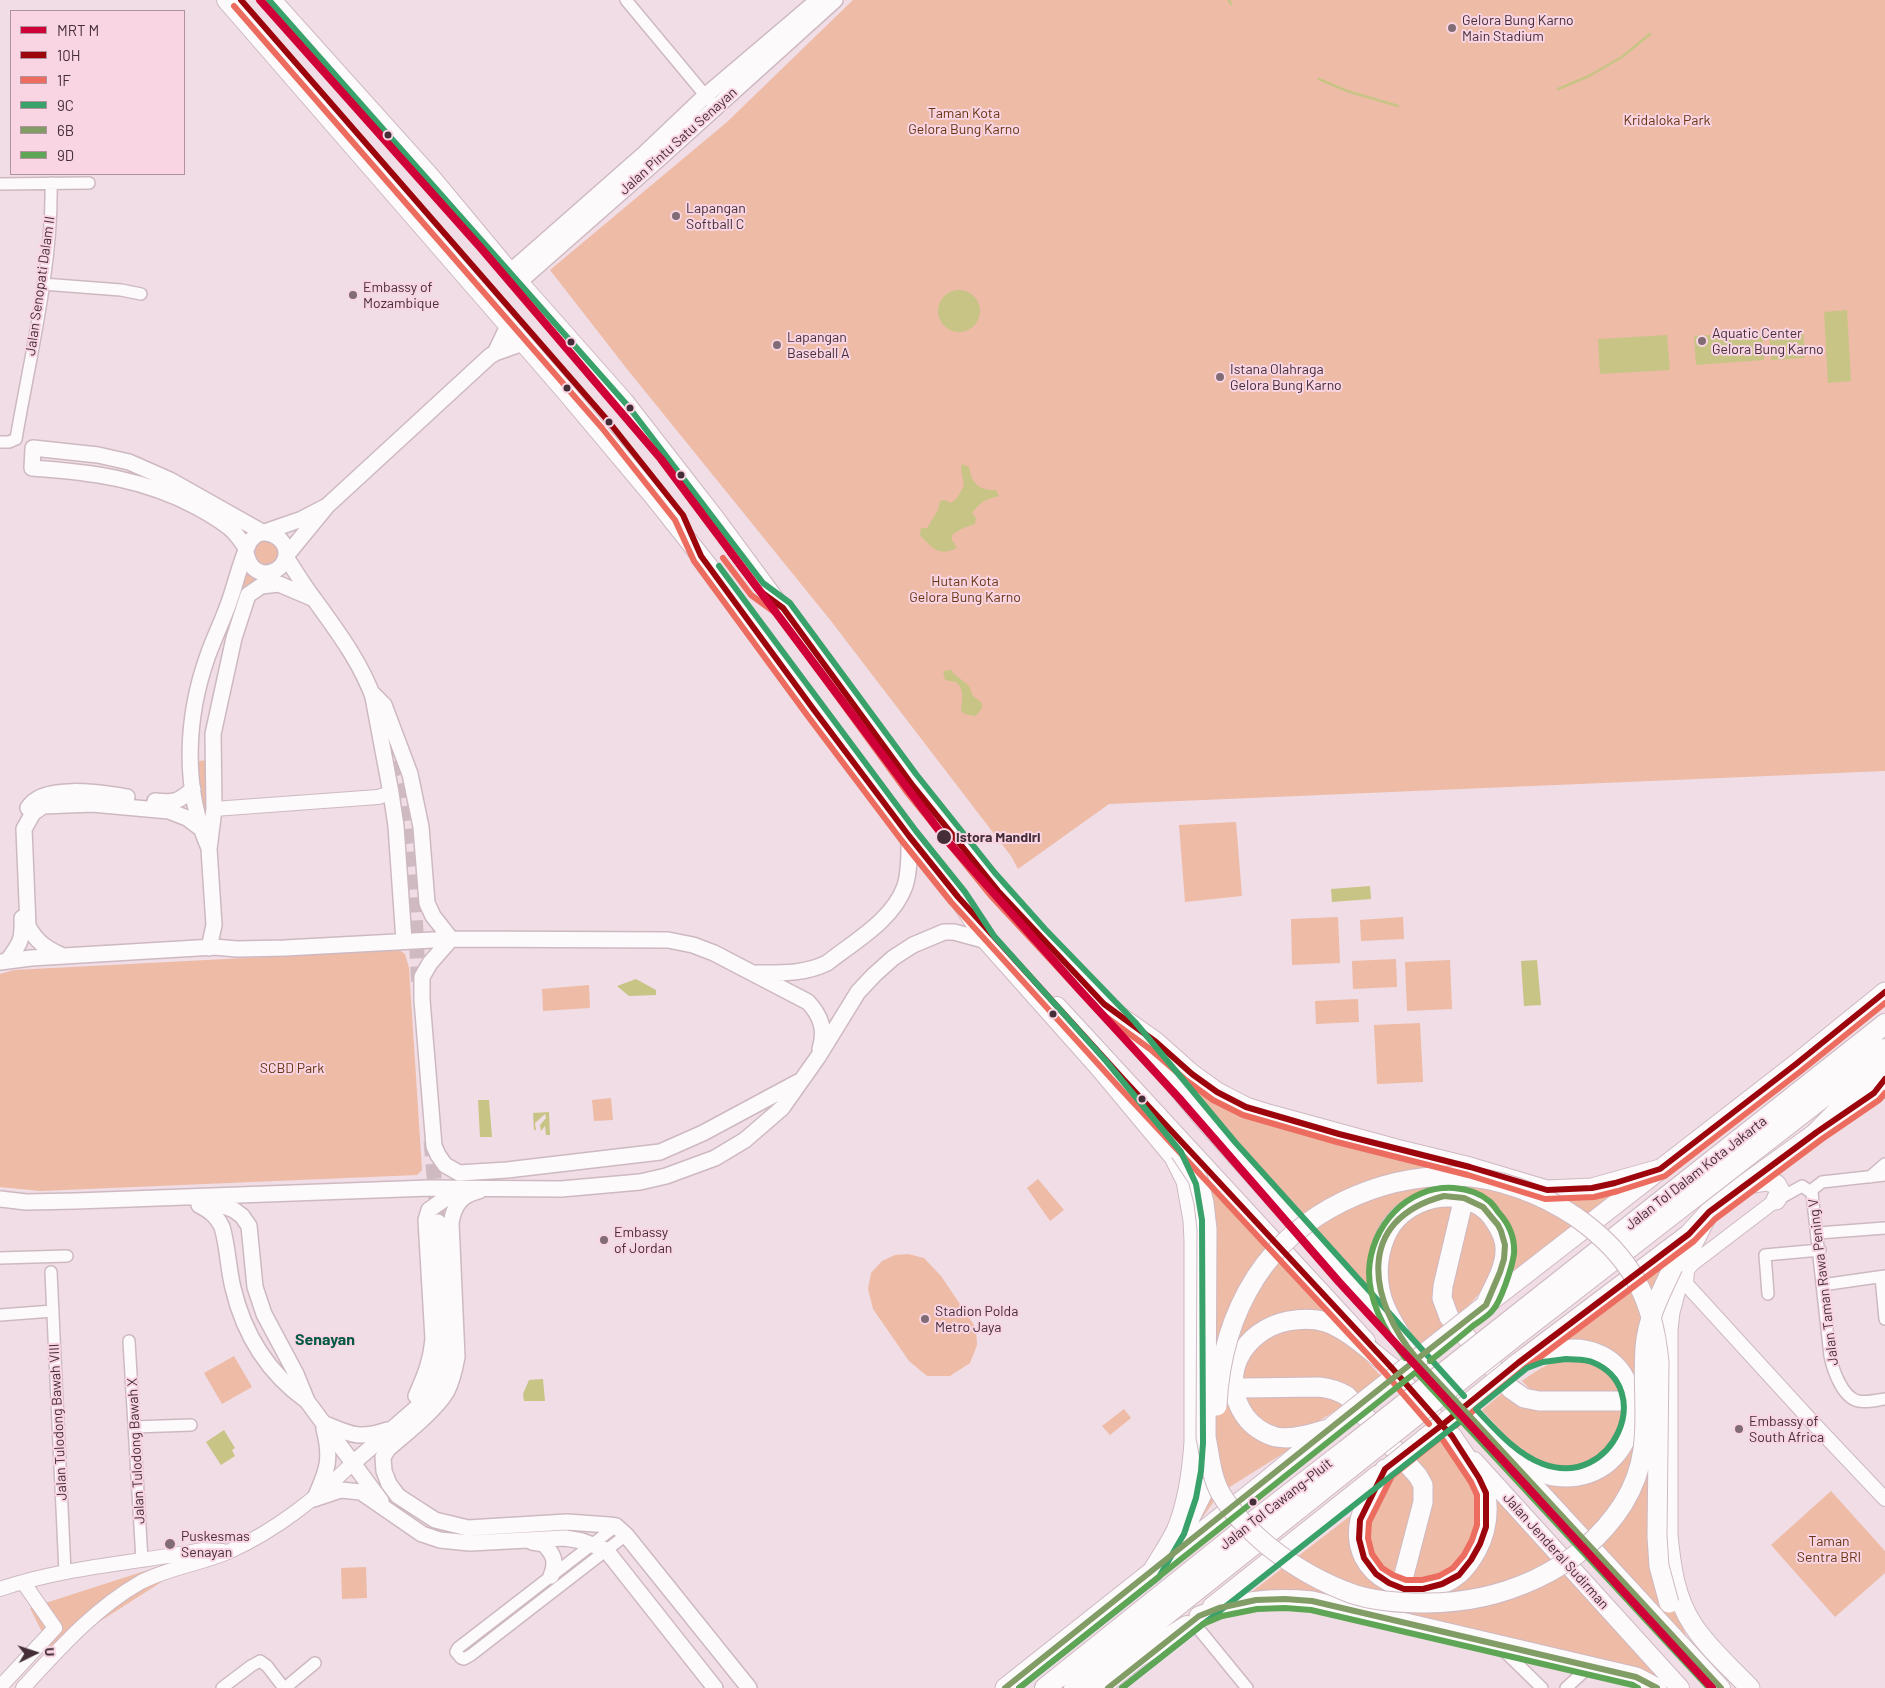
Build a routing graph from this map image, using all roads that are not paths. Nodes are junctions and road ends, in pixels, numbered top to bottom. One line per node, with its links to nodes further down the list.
1 (226, 0): 13 (main road, Jalan Jenderal Sudirman)
2 (272, 0): 10 (main road, Jalan Jenderal Sudirman)
3 (626, 0): 6 (street)
4 (818, 0): 6 (main road, Jalan Pintu Satu Senayan)
5 (835, 0): 6 (main road, Jalan Pintu Satu Senayan)
6 (710, 102): 10 (main road, Jalan Pintu Satu Senayan)
7 (51, 183): 8 (street); 9 (street); 11 (street, Jalan Senopati Dalam II)
8 (89, 183)
9 (0, 184)
10 (515, 277): 43 (main road, Jalan Jenderal Sudirman)
11 (43, 284): 12 (street); 16 (street, Jalan Senopati Dalam II)
12 (141, 294)
13 (508, 326): 14 (main road, Jalan Jenderal Sudirman); 15 (main road)
14 (523, 343): 15 (main road); 32 (main road, Jalan Jenderal Sudirman)
15 (495, 353): 19 (main road)
16 (0, 442)
17 (98, 455): 18 (main road); 18 (main road); 21 (main road)
18 (93, 474): 20 (main road)
19 (327, 506): 21 (main road); 23 (main road)
20 (232, 530): 22 (main road); 25 (main road)
21 (265, 533): 22 (main road); 23 (main road)
22 (246, 550): 23 (main road); 25 (main road)
23 (286, 557): 24 (main road)
24 (312, 598): 26 (main road); 30 (main road)
25 (228, 606): 28 (main road)
26 (372, 693): 27 (main road); 29 (main road); 35 (main road)
27 (395, 761)
28 (194, 789): 31 (main road); 40 (main road)
29 (391, 793): 30 (street); 36 (main road)
30 (214, 809): 33 (main road)
31 (199, 827): 33 (main road); 39 (main road)
32 (909, 836): 34 (main road, Jalan Jenderal Sudirman); 41 (main road)
33 (209, 849): 38 (main road)
34 (958, 897): 37 (highway); 50 (main road, Jalan Jenderal Sudirman)
35 (451, 939): 36 (main road); 41 (main road); 56 (main road)
36 (404, 941): 38 (main road)
37 (986, 941): 46 (main road); 47 (highway)
38 (209, 948): 39 (main road)
39 (63, 956): 40 (main road)
40 (4, 961)
41 (755, 973): 46 (main road)
42 (1885, 992): 55 (highway)
43 (1115, 1013): 55 (highway); 87 (main road, Jalan Jenderal Sudirman)
44 (1885, 1024): 85 (highway, Jalan Tol Dalam Kota Jakarta)
45 (1885, 1049): 85 (highway, Jalan Tol Dalam Kota Jakarta)
46 (818, 1057): 49 (main road)
47 (1099, 1067): 50 (main road); 52 (highway)
48 (1885, 1067): 53 (highway)
49 (802, 1080): 56 (main road); 60 (main road)
50 (1124, 1080): 52 (main road, Jalan Jenderal Sudirman)
51 (1885, 1086): 53 (highway)
52 (1150, 1119): 73 (highway, bridge); 90 (main road, Jalan Jenderal Sudirman); 117 (highway)
53 (1816, 1132): 59 (highway)
54 (1885, 1164): 58 (street)
55 (1660, 1169): 81 (highway)
56 (507, 1170): 61 (main road)
57 (1885, 1175): 58 (street)
58 (1870, 1177): 63 (street)
59 (1745, 1184): 66 (highway); 69 (highway)
60 (497, 1187): 62 (main road); 96 (main road)
61 (429, 1188): 62 (main road); 65 (main road)
62 (458, 1189): 95 (main road)
63 (1814, 1189): 66 (street); 72 (street, Jalan Taman Rawa Pening V)
64 (0, 1199): 65 (main road)
65 (146, 1199): 67 (main road)
66 (1776, 1200): 108 (street)
67 (198, 1204): 93 (main road); 93 (main road)
68 (1462, 1206): 94 (highway)
69 (1709, 1212): 73 (highway); 144 (highway)
70 (438, 1222): 88 (main road)
71 (1885, 1228): 72 (street)
72 (1818, 1233): 74 (street, Jalan Taman Rawa Pening V)
73 (1689, 1234): 89 (highway)
74 (1820, 1250): 79 (street, Jalan Taman Rawa Pening V); 80 (street)
75 (66, 1256): 76 (street)
76 (0, 1258)
77 (51, 1272): 82 (street, Jalan Tulodong Bawah VIII)
78 (1883, 1277): 79 (street); 84 (street)
79 (1822, 1284): 92 (street, Jalan Taman Rawa Pening V)
80 (1768, 1294)
81 (1485, 1306): 87 (highway); 99 (highway, bridge)
82 (53, 1311): 83 (street); 116 (street, Jalan Tulodong Bawah VIII)
83 (0, 1315)
84 (1885, 1318)
85 (1513, 1328): 104 (highway, Jalan Tol Cawang–Pluit, bridge)
86 (129, 1341): 100 (street, Jalan Tulodong Bawah X)
87 (1410, 1351): 103 (main road, Jalan Jenderal Sudirman)
88 (445, 1353): 95 (main road); 96 (main road)
89 (1520, 1361): 103 (highway); 106 (highway, bridge)
90 (1391, 1367): 99 (highway); 102 (main road, Jalan Jenderal Sudirman)
91 (1244, 1388): 118 (highway)
92 (1885, 1399)
93 (307, 1401): 97 (main road)
94 (1622, 1401)
95 (409, 1415): 101 (main road)
96 (425, 1415): 110 (main road)
97 (322, 1423): 101 (main road); 105 (main road); 107 (main road)
98 (191, 1425): 100 (street)
99 (1333, 1426): 113 (highway)
100 (134, 1427): 114 (street, Jalan Tulodong Bawah X)
101 (393, 1428): 105 (main road)
102 (1452, 1436): 106 (highway); 141 (main road, Jalan Jenderal Sudirman)
103 (1493, 1440): 142 (main road, Jalan Jenderal Sudirman)
104 (1351, 1456): 133 (highway, Jalan Tol Cawang–Pluit); 134 (highway, Jalan Tol Cawang–Pluit)
105 (353, 1463): 107 (street); 109 (main road)
106 (1388, 1468): 122 (highway)
107 (314, 1499): 109 (main road); 115 (street)
108 (1885, 1499)
109 (386, 1508): 111 (main road)
110 (621, 1530): 112 (street); 131 (main road)
111 (524, 1541): 112 (main road); 119 (main road)
112 (599, 1547): 119 (street); 119 (street); 130 (main road)
113 (1170, 1557): 117 (highway); 143 (highway, bridge)
114 (142, 1560): 115 (street); 116 (street)
115 (178, 1561): 127 (street)
116 (65, 1572): 120 (street)
117 (1152, 1572): 132 (highway)
118 (1404, 1575)
119 (551, 1576)
120 (28, 1580): 121 (street); 126 (street)
121 (0, 1589)
122 (1193, 1621): 123 (highway); 135 (highway); 136 (highway); 137 (street)
123 (1496, 1643): 125 (highway); 138 (street)
124 (315, 1664): 129 (street)
125 (1590, 1666): 139 (street); 140 (highway)
126 (0, 1687)
127 (23, 1688)
128 (222, 1688): 129 (street)
129 (285, 1688)
130 (715, 1688)
131 (749, 1688)
132 (1005, 1688)
133 (1045, 1688)
134 (1074, 1688)
135 (1099, 1688)
136 (1108, 1688)
137 (1247, 1688)
138 (1542, 1688)
139 (1566, 1688)
140 (1657, 1688)
141 (1680, 1688)
142 (1721, 1688)
143 (1738, 1688)
144 (1750, 1688)

